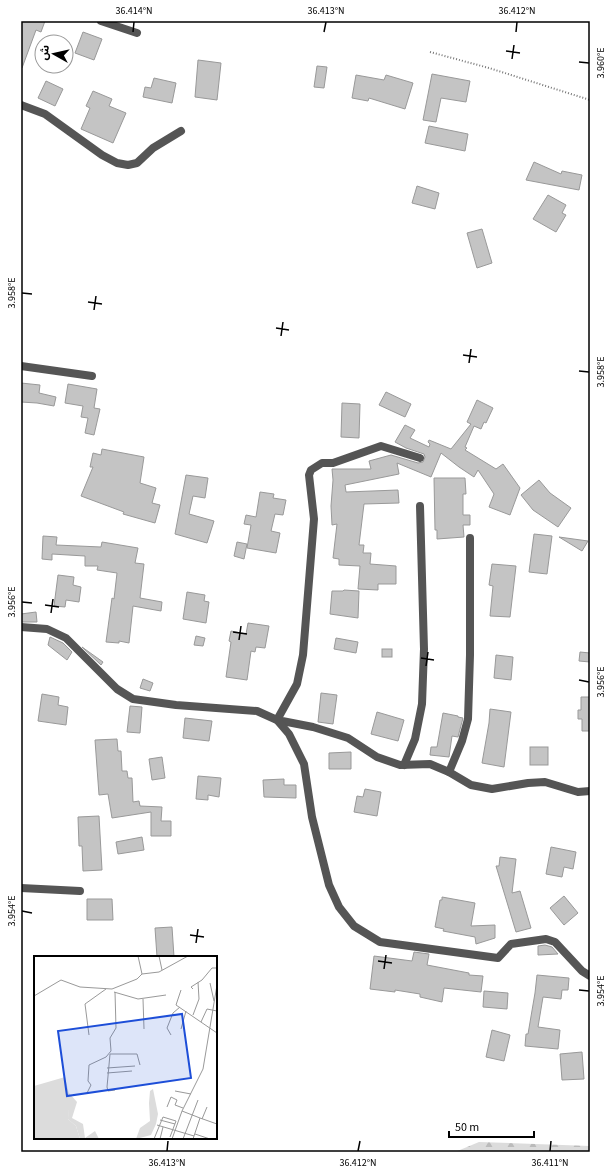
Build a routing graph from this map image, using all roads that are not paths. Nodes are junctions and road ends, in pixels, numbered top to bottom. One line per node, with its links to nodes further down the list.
1 (101, 21): 2 (street)
2 (137, 33)
3 (21, 105): 4 (street)
4 (181, 131)
5 (21, 366): 6 (street)
6 (92, 376)
7 (420, 458): 11 (street)
8 (420, 506): 12 (street)
9 (470, 538): 13 (street)
10 (21, 627): 11 (street)
11 (277, 720): 12 (street); 17 (street)
12 (404, 765): 13 (street)
13 (449, 772): 14 (street)
14 (590, 791)
15 (21, 888): 16 (street)
16 (80, 891)
17 (590, 976)

